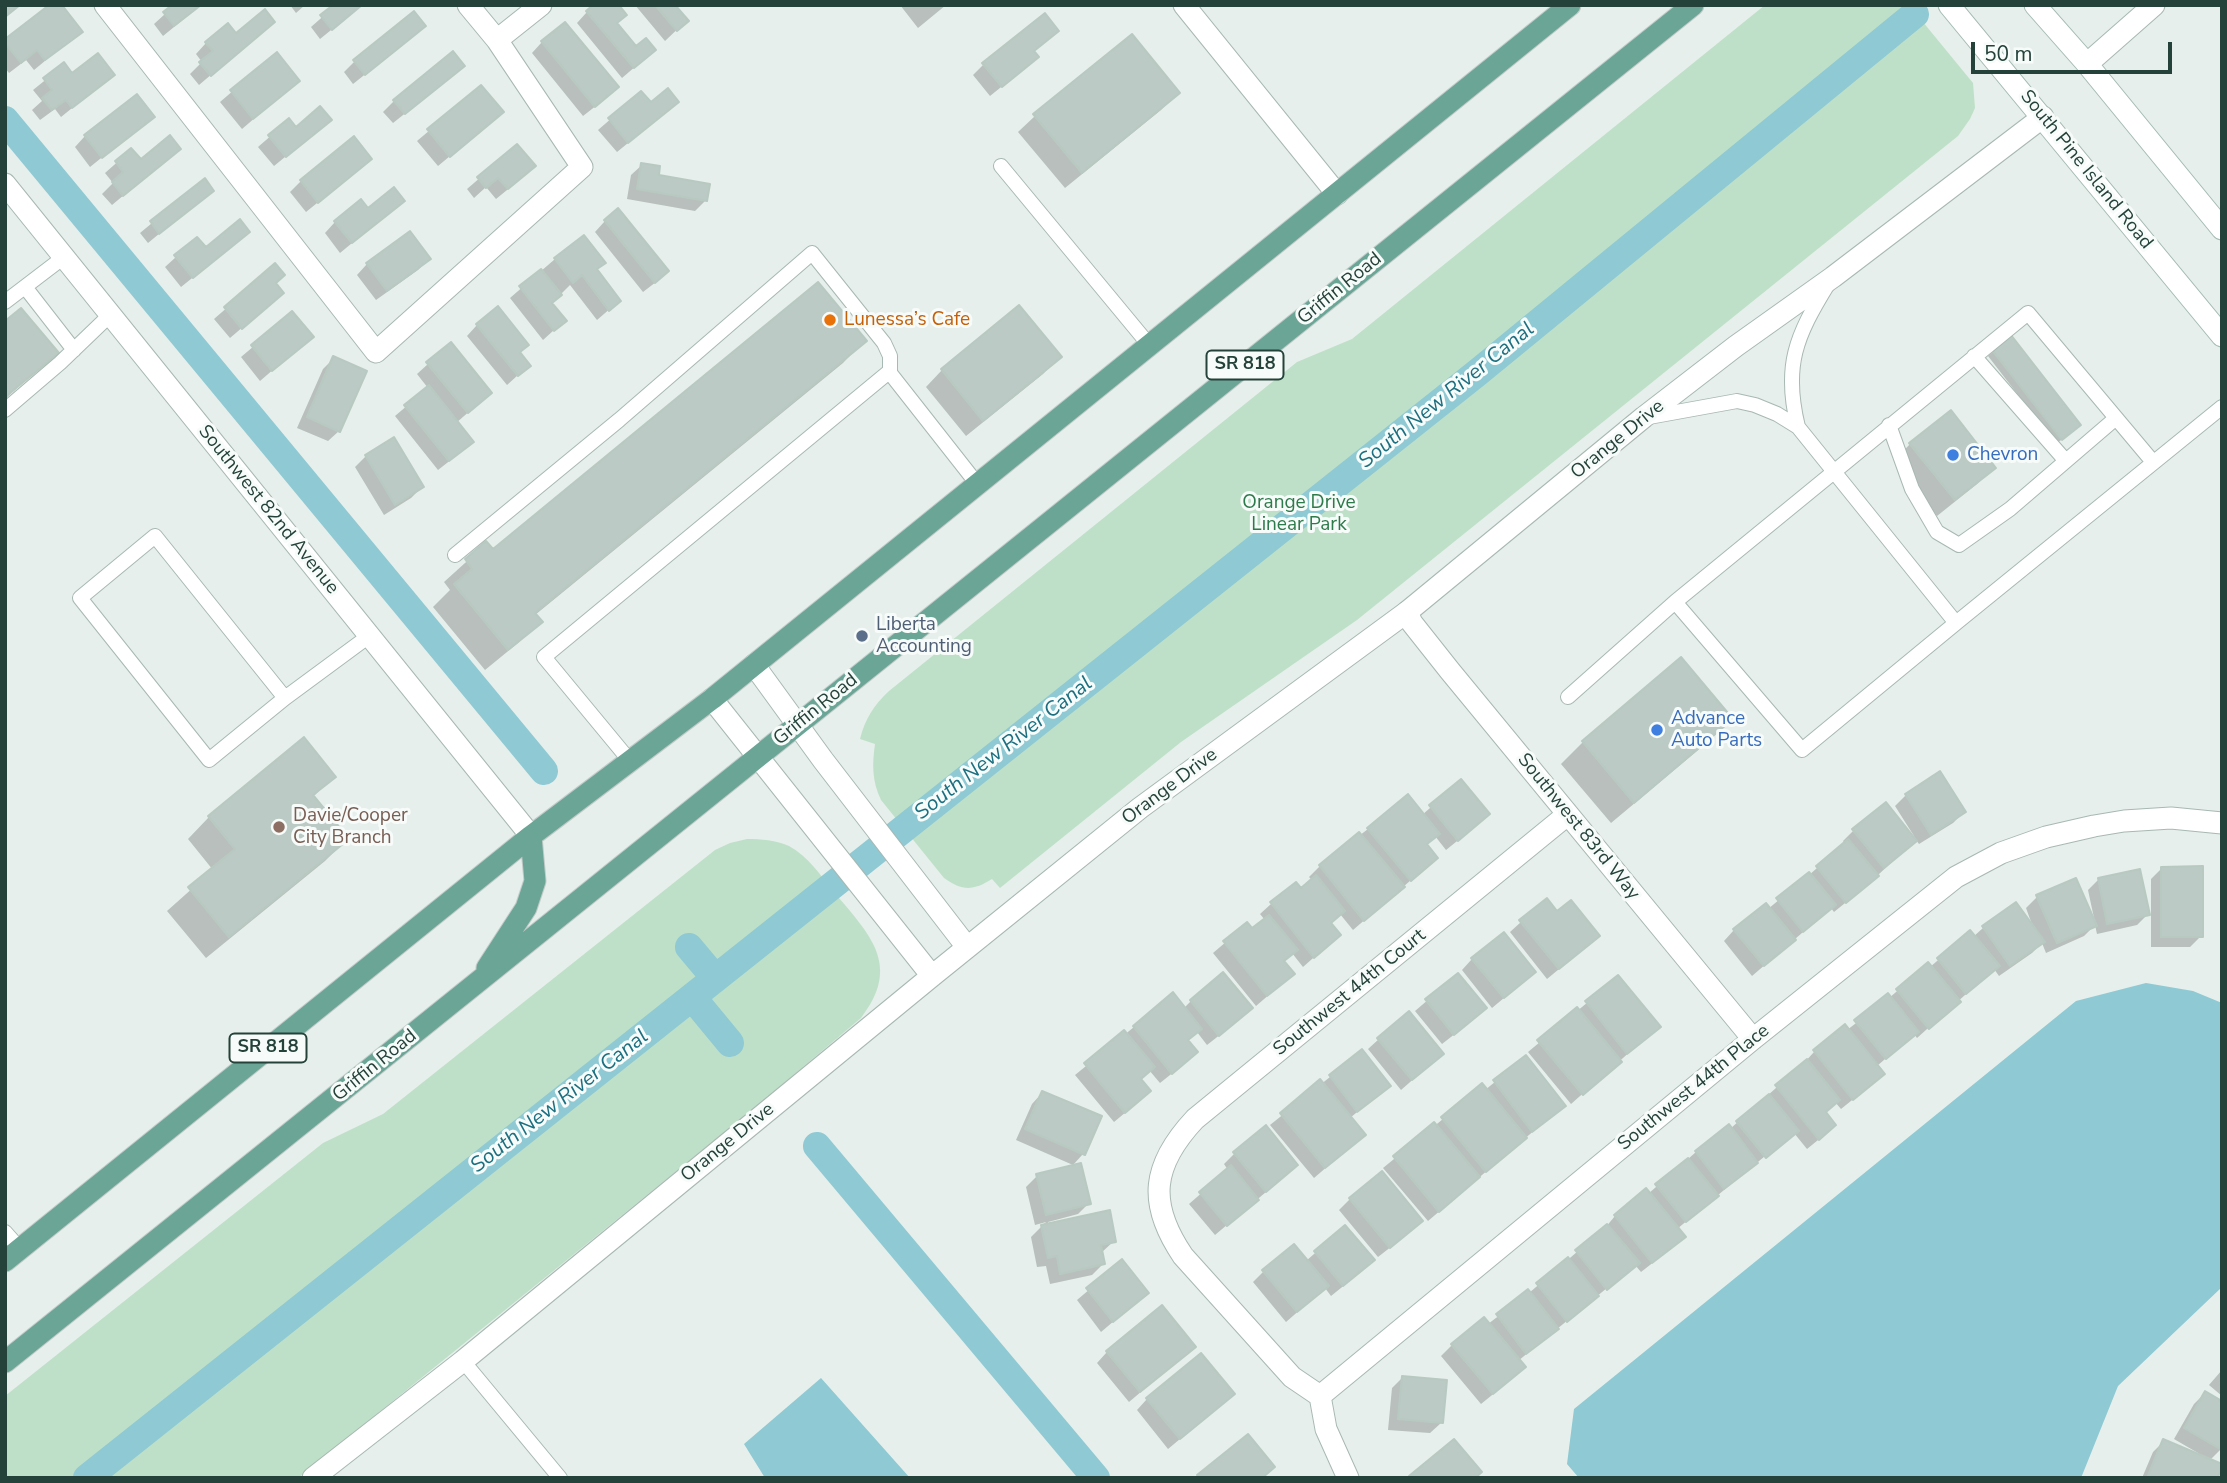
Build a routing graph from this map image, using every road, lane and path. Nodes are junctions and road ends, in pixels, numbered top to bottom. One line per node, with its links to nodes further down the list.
1 (104, 5): 10 (street)
2 (468, 5): 10 (street)
3 (541, 5): 10 (street)
4 (1184, 5): 15 (street)
5 (1570, 5): 15 (main road, SR 818)
6 (1693, 5): 46 (main road, Griffin Road / SR 818)
7 (1949, 5): 12 (street, South Pine Island Road)
8 (2154, 5): 11 (street)
9 (2038, 9): 11 (street)
10 (497, 40)
11 (2087, 64): 16 (street)
12 (2043, 117): 18 (street, Orange Drive); 22 (street, South Pine Island Road)
13 (1001, 166): 23 (lane)
14 (5, 184): 17 (street, Southwest 82nd Avenue)
15 (1337, 194): 23 (main road, SR 818)
16 (2222, 229)
17 (64, 257): 19 (lane); 21 (street, Southwest 82nd Avenue)
18 (1833, 277): 29 (street, Orange Drive); 32 (lane)
19 (25, 287): 20 (lane); 24 (lane)
20 (5, 302)
21 (110, 315): 24 (lane); 41 (street, Southwest 82nd Avenue)
22 (2222, 336)
23 (1150, 346): 36 (main road, SR 818)
24 (74, 350): 28 (lane)
25 (1974, 356): 30 (lane); 31 (lane); 33 (lane)
26 (890, 371): 36 (lane); 37 (lane); 48 (lane)
27 (2222, 407): 34 (lane)
28 (5, 410)
29 (1644, 417): 32 (lane); 39 (street, Orange Drive)
30 (2116, 418): 33 (lane); 34 (lane)
31 (1889, 425): 33 (lane); 35 (lane)
32 (1798, 427): 35 (lane)
33 (2065, 460)
34 (2153, 463): 40 (lane)
35 (1834, 471): 38 (lane); 40 (lane)
36 (978, 485): 42 (main road, SR 818)
37 (455, 555)
38 (1675, 602): 40 (lane); 43 (lane)
39 (1407, 612): 49 (street, Southwest 83rd Way); 52 (street, Orange Drive)
40 (1956, 623)
41 (369, 636): 44 (lane); 51 (street, Southwest 82nd Avenue)
42 (754, 665): 45 (main road, SR 818); 46 (street)
43 (1568, 697)
44 (285, 698): 44 (lane)
45 (712, 699): 47 (street); 48 (main road, SR 818)
46 (798, 725): 47 (main road, Griffin Road / SR 818); 52 (street)
47 (757, 757): 53 (street); 54 (main road, Griffin Road / SR 818)
48 (630, 761): 51 (main road, SR 818)
49 (1567, 815): 55 (street, Southwest 83rd Way); 60 (street, Southwest 44th Court)
50 (2222, 823): 55 (street, Southwest 44th Place)
51 (531, 836): 54 (main road); 57 (main road, SR 818)
52 (967, 947): 53 (street, Orange Drive)
53 (932, 976): 58 (street, Orange Drive)
54 (477, 984): 59 (main road, Griffin Road / SR 818)
55 (1752, 1039): 60 (street, Southwest 44th Place)
56 (5, 1232): 57 (lane)
57 (12, 1255)
58 (463, 1361): 61 (street, Orange Drive); 62 (lane)
59 (5, 1362)
60 (1320, 1396): 63 (street)
61 (313, 1478)
62 (560, 1478)
63 (1348, 1478)

